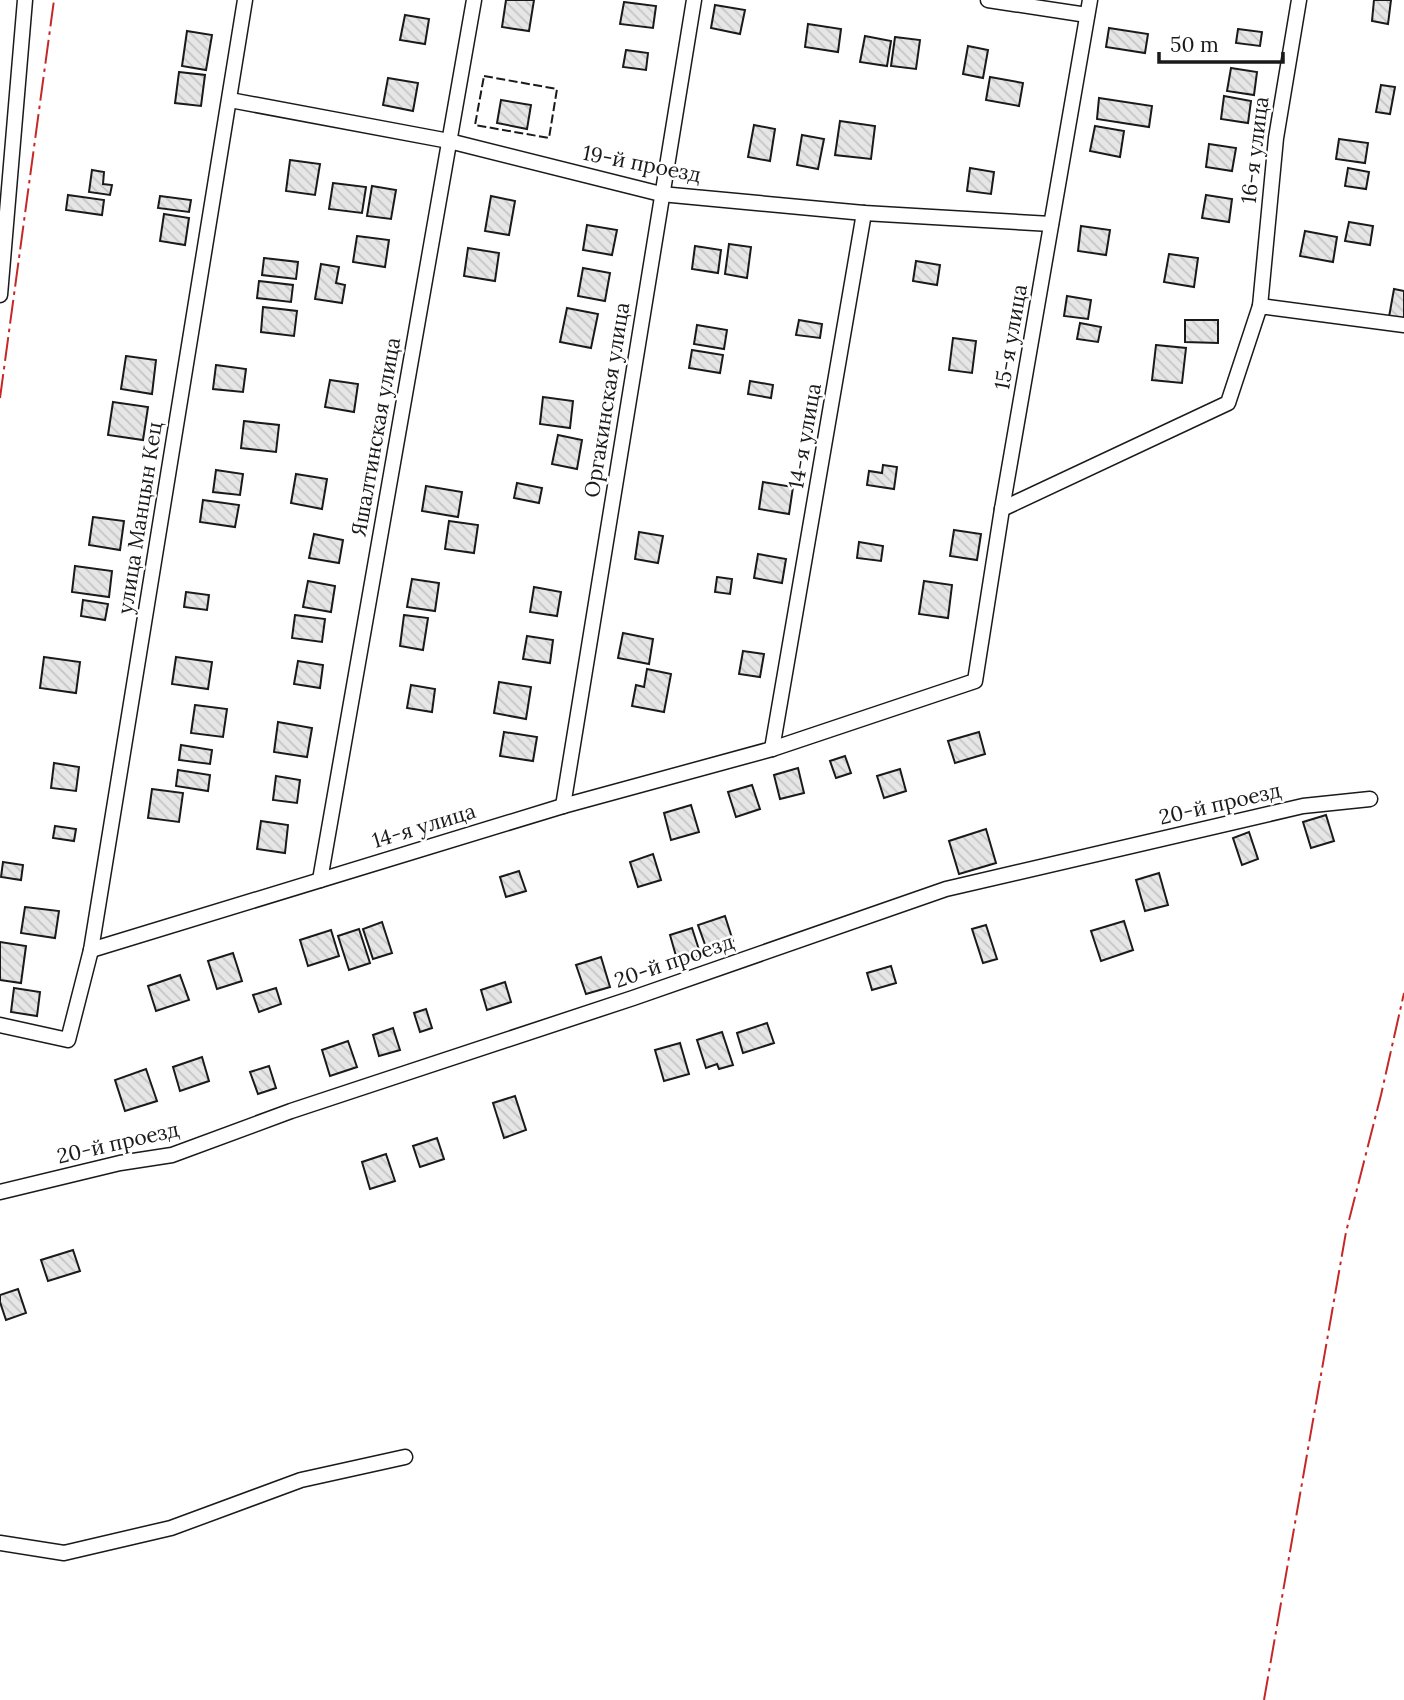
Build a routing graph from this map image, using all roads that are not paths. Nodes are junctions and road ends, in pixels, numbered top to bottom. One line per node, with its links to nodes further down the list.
1 (25, 0): 14 (street)
2 (245, 0): 9 (street, улица Манцын Кец)
3 (474, 0): 10 (street, Яшалтинская улица)
4 (694, 0): 11 (street, Оргакинская улица)
5 (988, 0): 8 (street)
6 (1090, 0): 8 (street, 15-я улица)
7 (1298, 0): 15 (street, 16-я улица)
8 (1087, 15): 13 (street, 15-я улица)
9 (230, 100): 10 (street, 19-й проезд); 23 (street, улица Манцын Кец)
10 (449, 141): 11 (street, 19-й проезд); 22 (street, Яшалтинская улица)
11 (662, 194): 12 (street, 19-й проезд); 21 (street, Оргакинская улица)
12 (864, 213): 13 (street, 19-й проезд); 19 (street, 14-я улица)
13 (1051, 223): 17 (street, 15-я улица)
14 (0, 295)
15 (1260, 306): 16 (street); 17 (street, 16-я улица)
16 (1404, 325)
17 (1002, 509): 18 (street, 15-я улица)
18 (975, 681): 19 (street, 14-я улица)
19 (772, 749): 21 (street, 14-я улица)
20 (1370, 799): 25 (street, 20-й проезд)
21 (563, 806): 22 (street, 14-я улица)
22 (320, 880): 23 (street, 14-я улица)
23 (91, 950): 24 (street, улица Манцын Кец)
24 (0, 1025)
25 (0, 1192)
26 (405, 1457): 27 (street)
27 (0, 1543)

